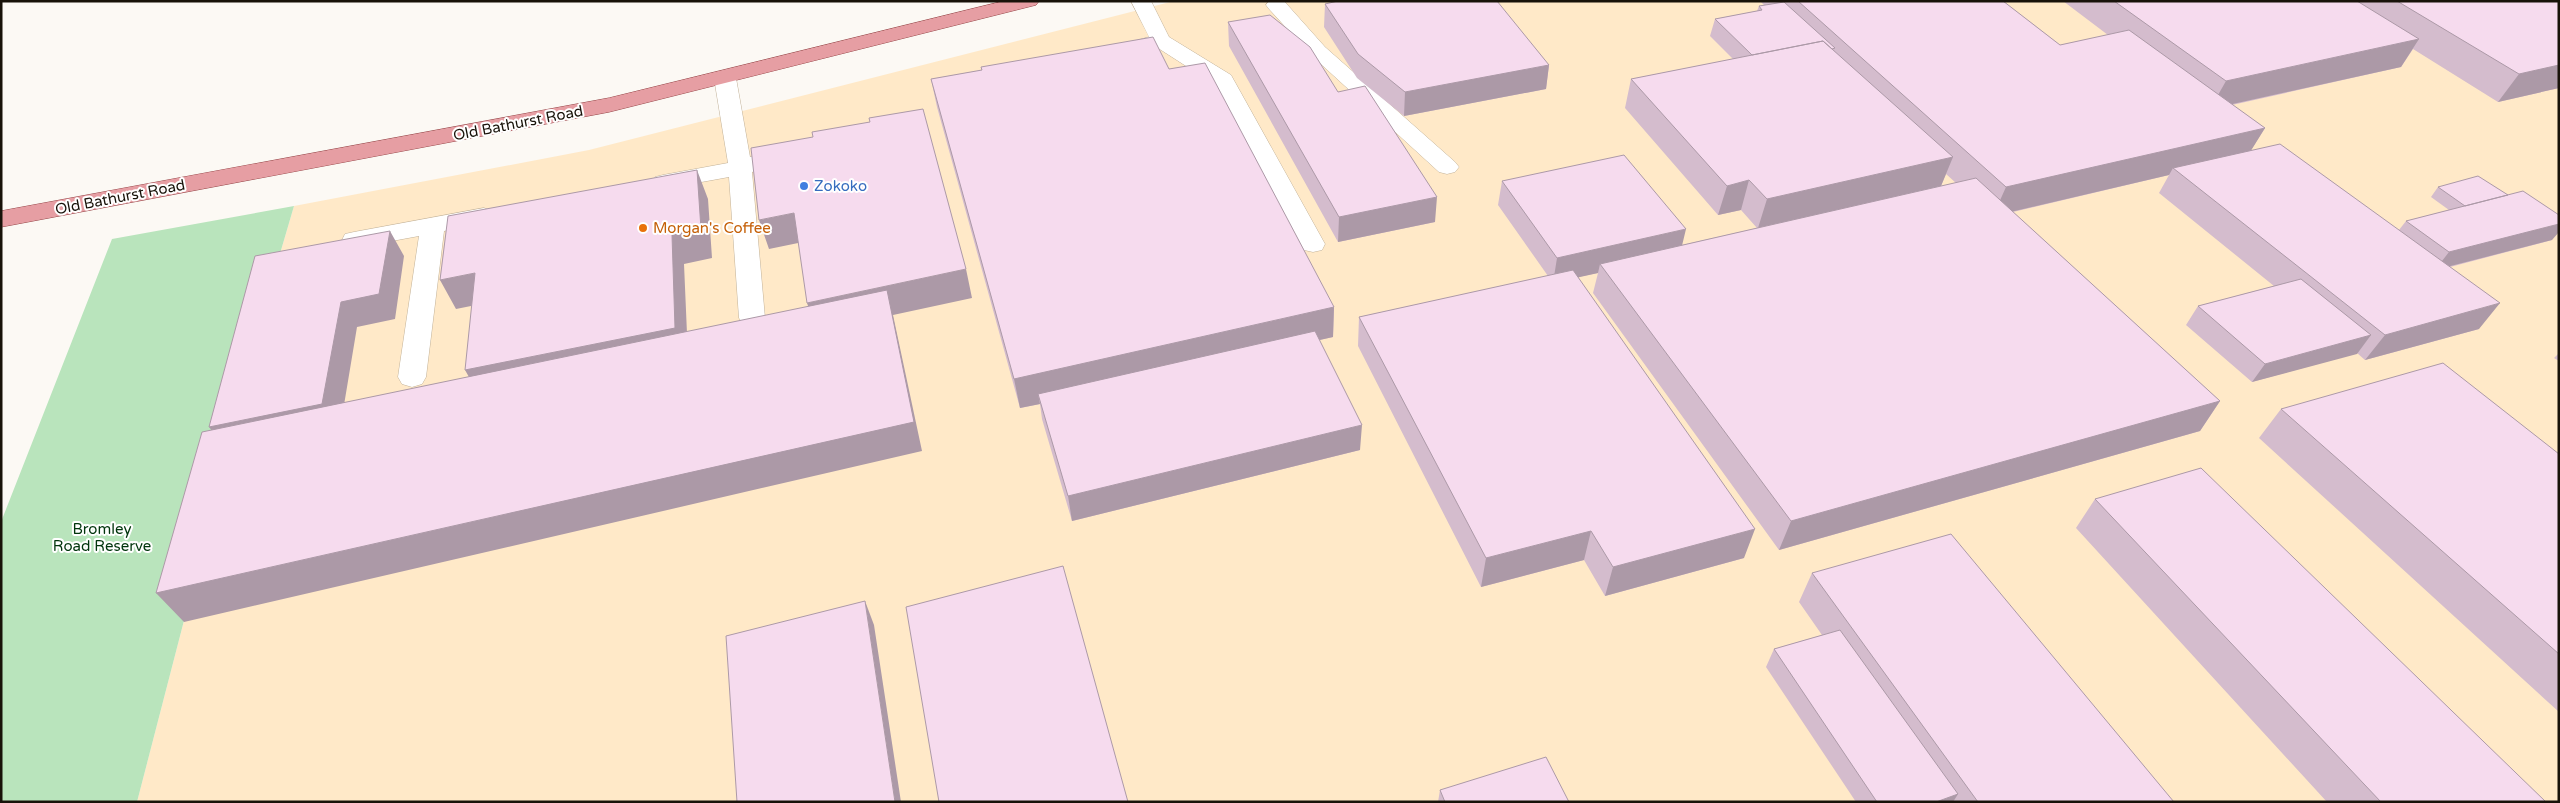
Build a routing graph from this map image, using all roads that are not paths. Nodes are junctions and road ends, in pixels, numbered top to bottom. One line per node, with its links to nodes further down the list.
1 (1028, 1): 7 (main road, Old Bathurst Road)
2 (1141, 1): 5 (lane)
3 (1298, 1): 4 (lane)
4 (1274, 3): 9 (lane)
5 (1161, 41): 6 (lane); 15 (lane)
6 (1123, 49)
7 (725, 78): 10 (lane); 13 (main road, Old Bathurst Road)
8 (805, 146): 10 (lane)
9 (1447, 167)
10 (740, 168): 11 (lane); 17 (lane)
11 (644, 186)
12 (510, 211): 14 (lane)
13 (1, 218)
14 (433, 226): 16 (lane); 18 (lane)
15 (1313, 244)
16 (329, 245)
17 (752, 318)
18 (412, 377)

